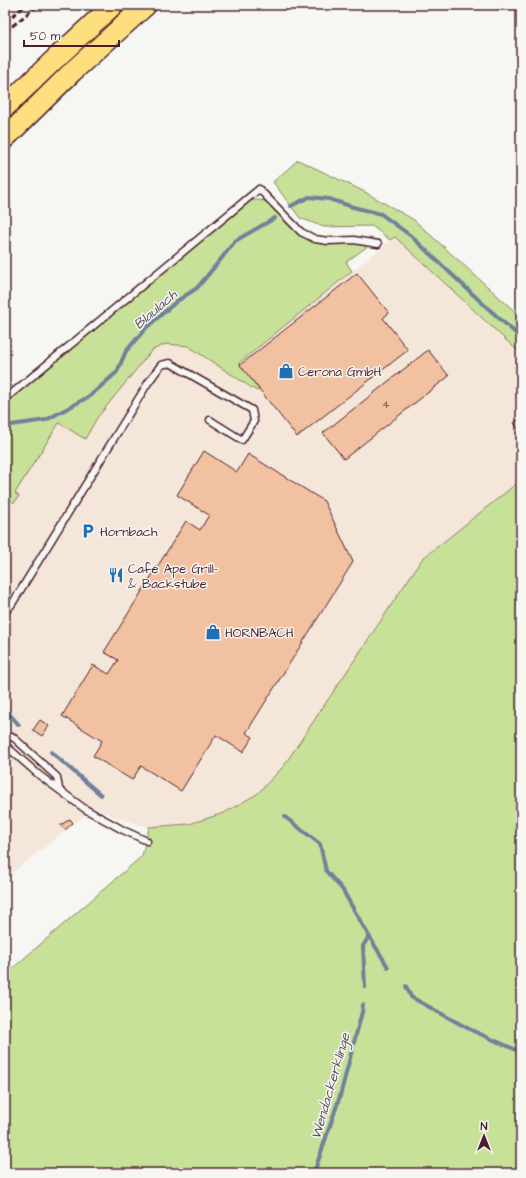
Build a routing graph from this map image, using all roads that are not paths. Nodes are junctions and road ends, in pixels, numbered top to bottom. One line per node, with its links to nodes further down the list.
1 (113, 5): 3 (highway)
2 (146, 5): 4 (highway)
3 (5, 107)
4 (5, 138)
5 (378, 244): 6 (lane)
6 (5, 399)
7 (210, 420): 8 (lane)
8 (5, 612)
9 (5, 738): 11 (lane)
10 (5, 744): 11 (lane)
11 (58, 789): 12 (lane)
12 (147, 841)

